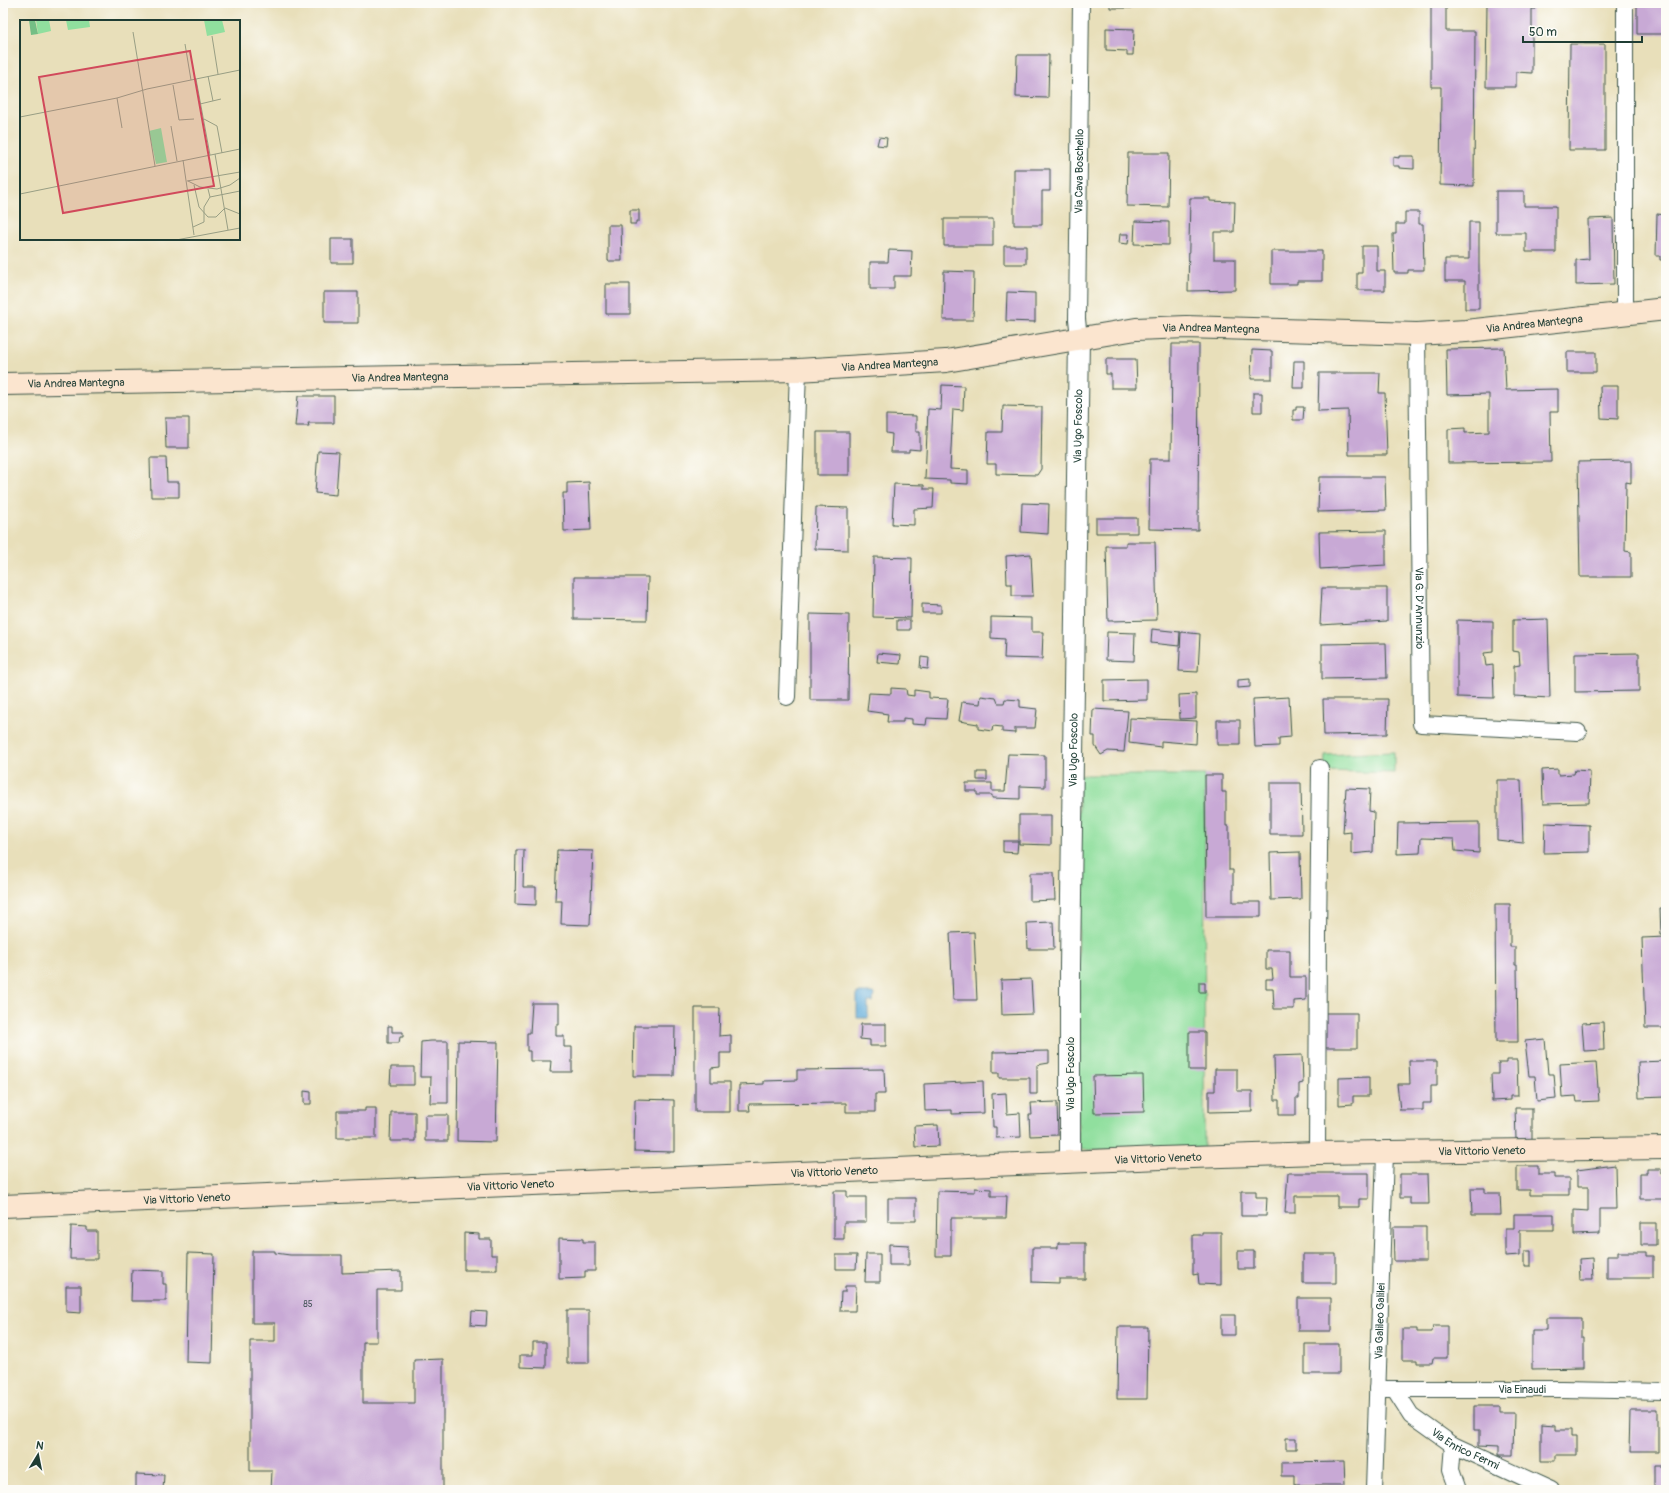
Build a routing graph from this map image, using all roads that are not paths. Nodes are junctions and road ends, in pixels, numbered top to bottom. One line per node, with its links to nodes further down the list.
1 (1081, 3): 6 (street, Via Cava Boschello)
2 (1625, 3): 4 (street)
3 (1666, 309): 4 (main road, Via Andrea Mantegna)
4 (1626, 313): 5 (main road, Via Andrea Mantegna)
5 (1417, 334): 6 (main road, Via Andrea Mantegna); 10 (street, Via G. D'Annunzio)
6 (1079, 338): 7 (main road, Via Andrea Mantegna); 15 (street, Via Ugo Foscolo)
7 (798, 370): 8 (main road, Via Andrea Mantegna); 9 (street)
8 (3, 384)
9 (787, 698)
10 (1578, 732)
11 (1320, 768): 13 (street)
12 (1666, 1148): 14 (main road, Via Vittorio Veneto)
13 (1317, 1152): 14 (main road, Via Vittorio Veneto); 15 (main road, Via Vittorio Veneto)
14 (1385, 1152): 17 (street, Via Galileo Galilei)
15 (1070, 1161): 16 (main road, Via Vittorio Veneto)
16 (3, 1206)
17 (1377, 1389): 18 (street, Via Einaudi); 21 (street, Via Galileo Galilei)
18 (1395, 1390): 19 (street, Via Einaudi); 20 (street, Via Enrico Fermi)
19 (1666, 1391)
20 (1453, 1445): 22 (street); 23 (street, Via Enrico Fermi)
21 (1374, 1490)
22 (1458, 1490)
23 (1551, 1490)

